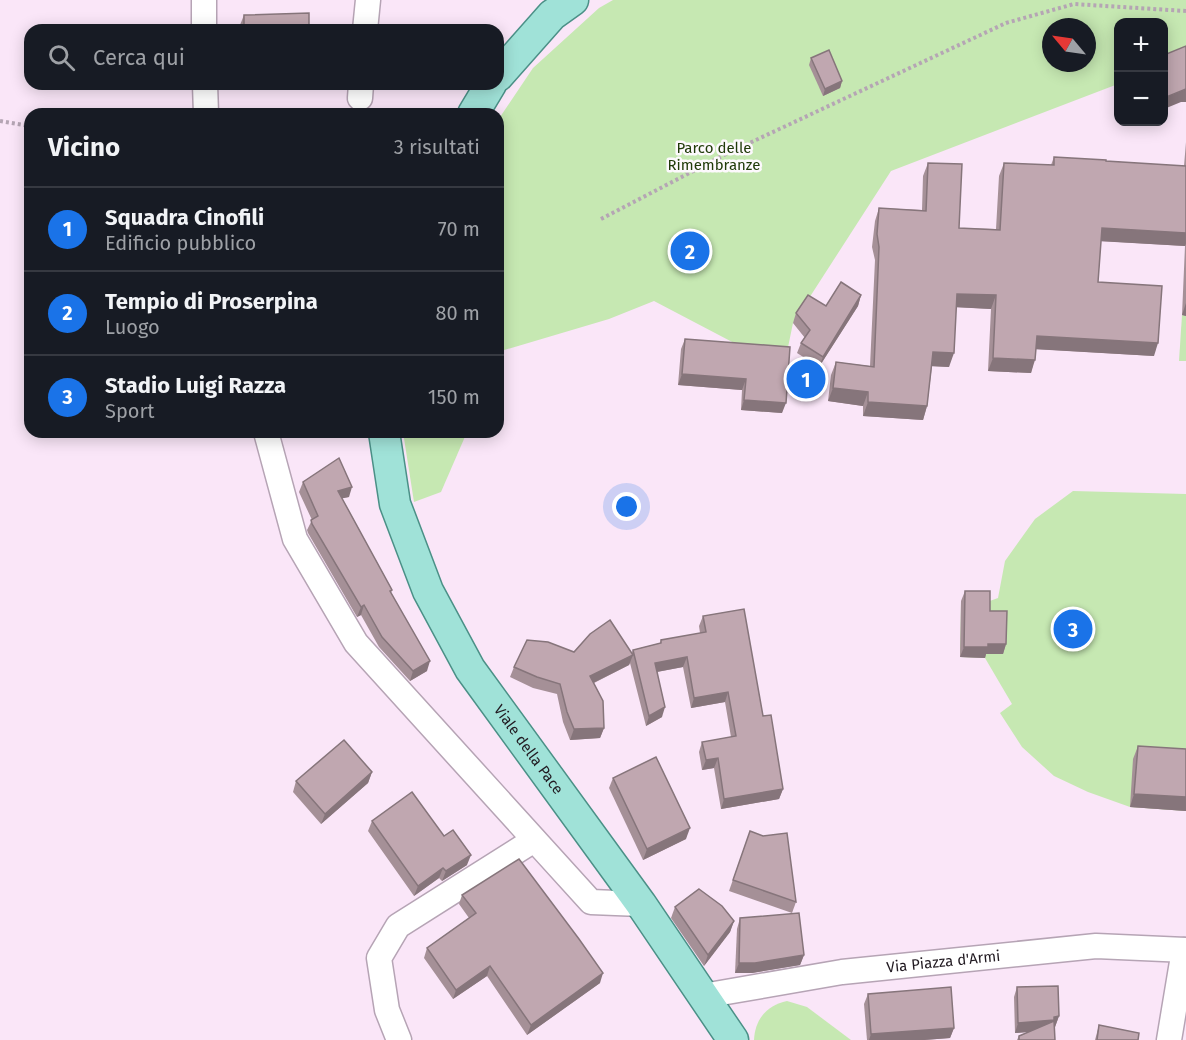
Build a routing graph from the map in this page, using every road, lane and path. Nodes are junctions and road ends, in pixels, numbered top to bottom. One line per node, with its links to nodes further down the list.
1 (204, 0): 5 (street)
2 (368, 0): 6 (street)
3 (573, 0): 7 (main road)
4 (1186, 11): 14 (path)
5 (204, 24)
6 (366, 24)
7 (504, 69)
8 (205, 90): 10 (street)
9 (487, 90): 11 (main road)
10 (206, 108)
11 (477, 108)
12 (0, 121): 13 (path)
13 (24, 125)
14 (601, 219)
15 (268, 438): 17 (street)
16 (385, 438): 18 (main road, Viale della Pace)
17 (534, 840): 18 (street); 21 (street)
18 (641, 904): 20 (main road, Viale della Pace)
19 (1185, 950): 20 (street, Via Piazza d'Armi); 23 (street)
20 (703, 996): 22 (main road, Viale della Pace)
21 (399, 1040)
22 (733, 1040)
23 (1169, 1040)

